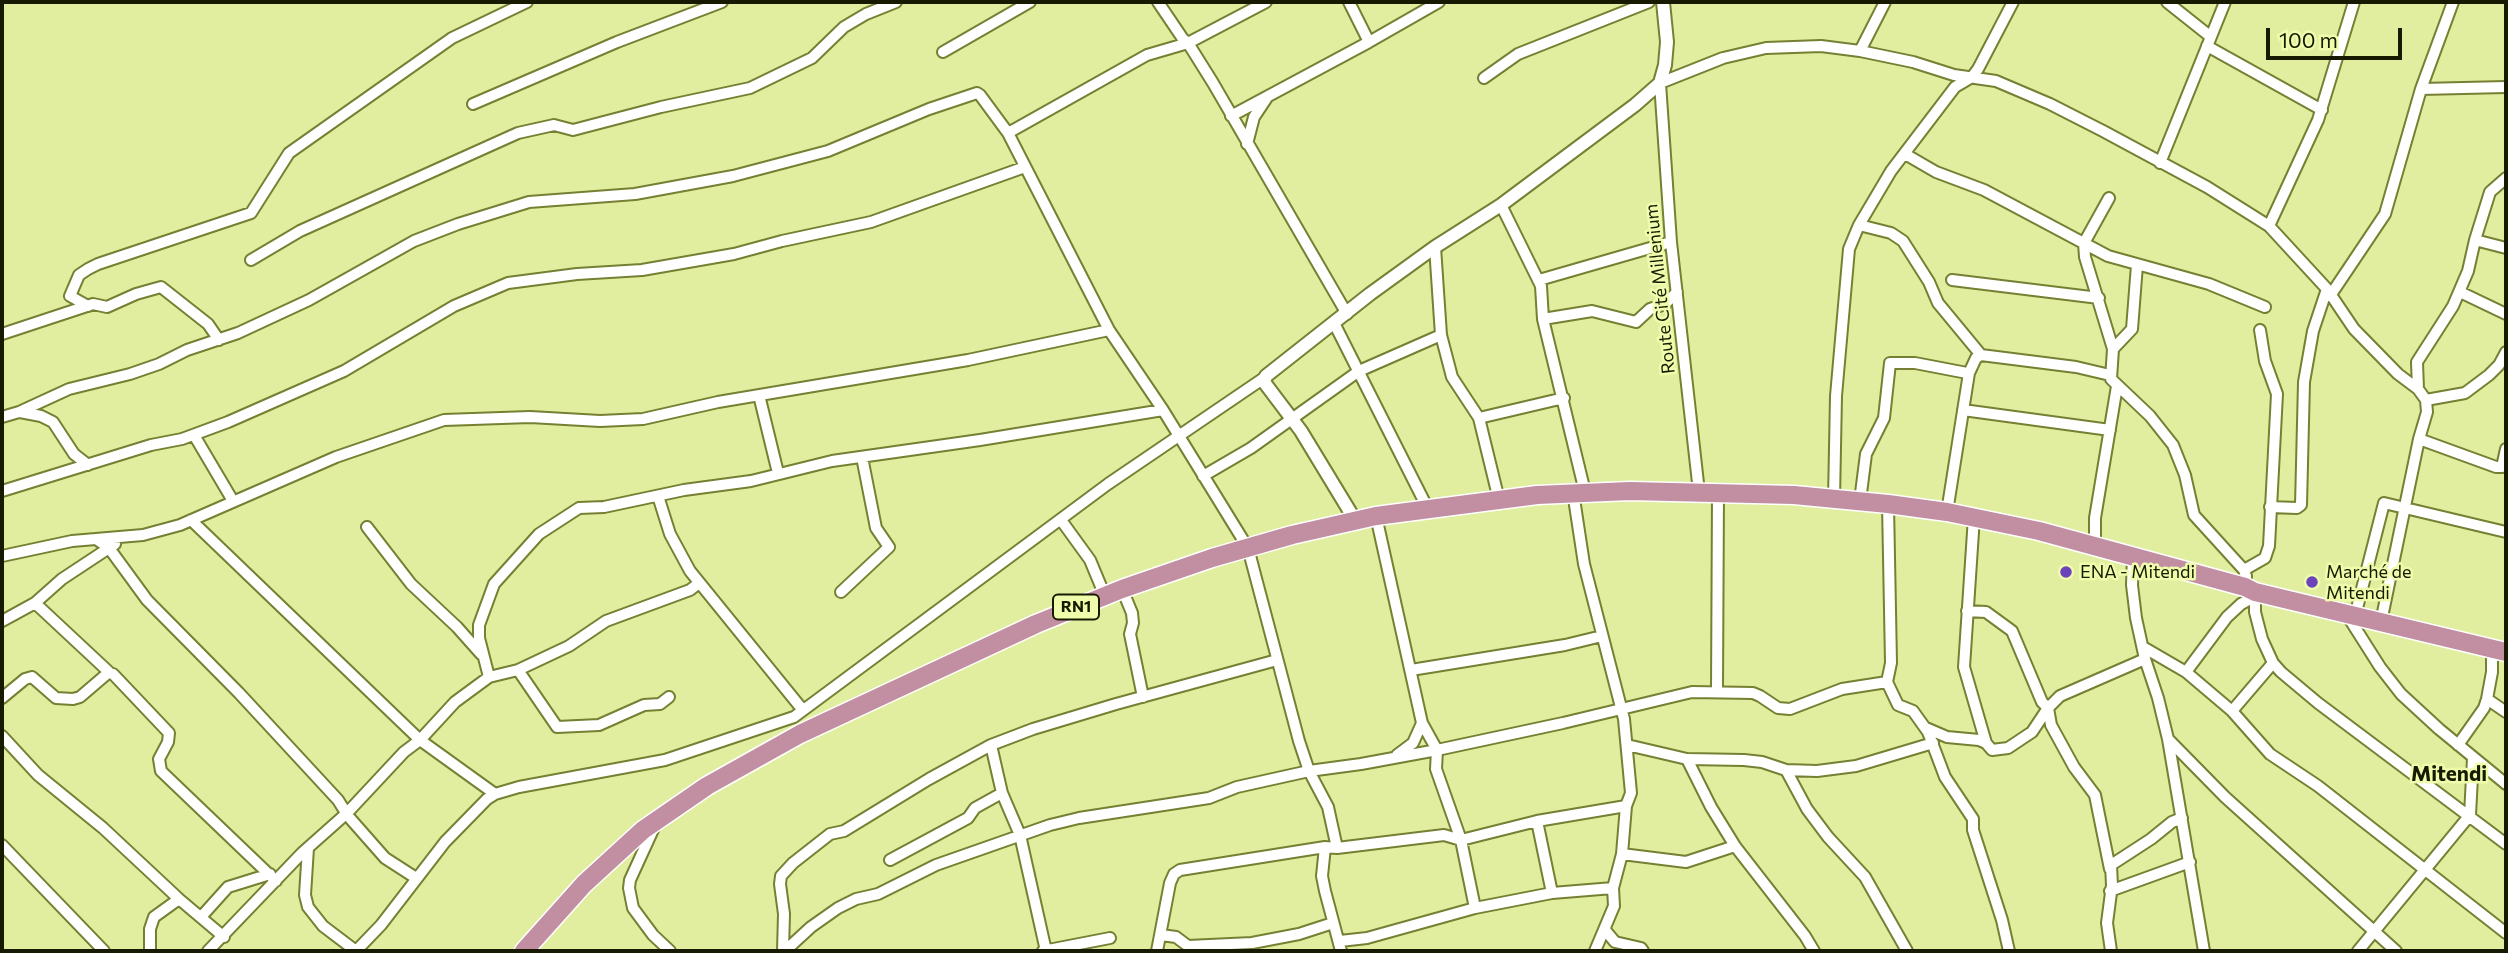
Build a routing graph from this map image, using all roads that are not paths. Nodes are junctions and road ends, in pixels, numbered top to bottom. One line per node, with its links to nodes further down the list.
1 (527, 2): 54 (street)
2 (722, 2): 28 (street)
3 (897, 2): 46 (street)
4 (1030, 2): 20 (street)
5 (1158, 2): 19 (street)
6 (1266, 2): 19 (street)
7 (1349, 2): 18 (street)
8 (1439, 2): 18 (street)
9 (1648, 2): 23 (street)
10 (1663, 2): 24 (street)
11 (1885, 2): 21 (street)
12 (2013, 2): 22 (street)
13 (2167, 2): 17 (street)
14 (2225, 2): 17 (street)
15 (2354, 2): 29 (street)
16 (2453, 2): 26 (street)
17 (2209, 41): 29 (street); 34 (street)
18 (1369, 42): 27 (street)
19 (1188, 43): 30 (street); 31 (street)
20 (943, 51)
21 (1860, 51): 22 (street); 24 (street)
22 (1972, 77): 33 (street); 34 (street)
23 (1484, 78)
24 (1660, 83): 38 (street); 42 (street, Route Cité Millenium)
25 (2506, 87): 26 (street)
26 (2421, 89): 52 (street)
27 (1270, 94): 30 (street); 32 (street)
28 (473, 104)
29 (2322, 110): 40 (street)
30 (1231, 116): 32 (street)
31 (1008, 133): 35 (street); 64 (street)
32 (1247, 144): 56 (street)
33 (1905, 154): 39 (street); 43 (street)
34 (2160, 163): 40 (street)
35 (1025, 167): 60 (street); 86 (street)
36 (2506, 178): 41 (street)
37 (2109, 198): 43 (street)
38 (1501, 205): 44 (street); 48 (street)
39 (1859, 225): 66 (street); 99 (street)
40 (2269, 226): 52 (street)
41 (2474, 240): 45 (street); 51 (street)
42 (1671, 242): 48 (street); 50 (street, Route Cité Millenium)
43 (2084, 243): 47 (street); 53 (street)
44 (1435, 247): 56 (street); 63 (street)
45 (2506, 248)
46 (251, 260)
47 (2137, 265): 55 (street); 65 (street)
48 (1539, 280): 58 (street)
49 (1952, 280): 53 (street)
50 (1677, 292): 58 (street); 96 (street, Route Cité Millenium)
51 (2460, 292): 57 (street); 68 (street)
52 (2329, 293): 71 (street); 104 (street)
53 (2099, 298): 65 (street)
54 (88, 306): 62 (street); 64 (street)
55 (2264, 307)
56 (1347, 314): 59 (street)
57 (2506, 314)
58 (1543, 319): 77 (street)
59 (1334, 323): 69 (street); 73 (street)
60 (1109, 330): 76 (street); 79 (street)
61 (2260, 330): 104 (street)
62 (2, 334)
63 (1441, 335): 69 (street); 84 (street)
64 (219, 340): 81 (street)
65 (2113, 349): 72 (street)
66 (1981, 355): 70 (street); 72 (street)
67 (2505, 355): 78 (street)
68 (2417, 362): 71 (street); 75 (street)
69 (1359, 371): 83 (street); 106 (street)
70 (1969, 373): 80 (street); 102 (street)
71 (2398, 374): 75 (street)
72 (2110, 375): 74 (street)
73 (1265, 378): 83 (street); 87 (street)
74 (2118, 386): 85 (street); 123 (street)
75 (2418, 389): 78 (street)
76 (759, 395): 92 (street); 101 (street)
77 (1564, 398): 84 (street); 95 (street)
78 (2426, 400): 88 (street)
79 (1163, 410): 87 (street); 90 (street)
80 (1963, 410): 85 (street); 107 (street)
81 (19, 412): 82 (street); 91 (street)
82 (2, 417)
83 (1291, 418): 93 (street); 112 (street)
84 (1479, 418): 100 (street)
85 (2109, 430): 117 (street)
86 (194, 435): 91 (street); 101 (street)
87 (1179, 438): 93 (street); 111 (street)
88 (2419, 439): 89 (street); 105 (street)
89 (2506, 449)
90 (862, 457): 92 (street); 125 (street)
91 (88, 465): 94 (street)
92 (778, 473): 98 (street)
93 (1203, 475): 119 (street)
94 (2, 491)
95 (1579, 492): 96 (highway, RN1); 100 (highway, RN1); 132 (street)
96 (1699, 492): 97 (highway, RN1)
97 (1718, 492): 99 (highway, RN1); 144 (street)
98 (658, 496): 122 (street); 135 (street)
99 (1834, 499): 102 (highway, RN1)
100 (1499, 500): 106 (highway, RN1)
101 (233, 501): 110 (street)
102 (1860, 501): 103 (highway, RN1)
103 (1888, 504): 107 (highway, RN1); 143 (street)
104 (2270, 507): 123 (street)
105 (2406, 507): 114 (street); 129 (street); 131 (street)
106 (1428, 509): 108 (highway, RN1)
107 (1948, 512): 109 (highway, RN1)
108 (1376, 516): 112 (highway, RN1); 139 (street)
109 (1975, 517): 117 (highway, RN1); 128 (street)
110 (191, 520): 115 (street); 158 (street)
111 (1061, 520): 126 (street); 153 (street)
112 (1355, 520): 119 (highway, RN1)
113 (367, 527): 135 (street)
114 (2506, 532)
115 (127, 537): 116 (street); 118 (street)
116 (96, 539): 118 (street); 120 (street)
117 (2095, 546): 121 (highway, RN1)
118 (109, 548): 127 (street); 174 (street)
119 (1248, 548): 124 (highway, RN1); 136 (street)
120 (2, 555)
121 (2133, 555): 123 (highway, RN1); 134 (street)
122 (699, 583): 138 (street); 153 (street)
123 (2250, 587): 129 (highway, RN1); 137 (street); 140 (street)
124 (1122, 589): 126 (highway, RN1); 146 (street)
125 (841, 592)
126 (1105, 596): 153 (highway, RN1)
127 (35, 603): 130 (street); 141 (street)
128 (1967, 611): 149 (street); 160 (street)
129 (2350, 614): 131 (highway, RN1); 163 (street)
130 (2, 621)
131 (2381, 622): 133 (highway, RN1)
132 (1602, 636): 139 (street); 150 (street)
133 (2499, 651): 148 (street)
134 (2144, 653): 140 (street); 149 (street); 157 (street)
135 (483, 656): 142 (street)
136 (1277, 660): 146 (street); 169 (street)
137 (2273, 663): 151 (street); 175 (street)
138 (518, 670): 142 (street); 145 (street)
139 (1410, 670): 154 (street)
140 (2186, 672): 151 (street)
141 (110, 673): 147 (street); 192 (street)
142 (489, 677): 158 (street)
143 (1888, 682): 144 (street); 155 (street)
144 (1717, 691): 150 (street)
145 (669, 697)
146 (1143, 697): 161 (street)
147 (2, 698)
148 (2487, 699): 152 (street); 163 (street)
149 (2048, 708): 160 (street); 190 (street)
150 (1621, 709): 162 (street); 164 (street)
151 (2232, 711): 191 (street)
152 (2506, 712)
153 (799, 720): 172 (street); 177 (highway, RN1)
154 (1422, 723): 164 (street); 165 (street)
155 (1925, 727): 159 (street); 160 (street)
156 (2, 736): 197 (street)
157 (2168, 739): 176 (street); 202 (street)
158 (420, 740): 172 (street); 174 (street)
159 (1933, 743): 168 (street); 221 (street)
160 (1986, 743)
161 (991, 745): 171 (street); 214 (street)
162 (1627, 745): 166 (street); 173 (street)
163 (2458, 746): 167 (street)
164 (1437, 750): 165 (street); 180 (street)
165 (1391, 758): 169 (street)
166 (1687, 758): 168 (street); 183 (street)
167 (2473, 758): 170 (street); 175 (street)
168 (1786, 770): 220 (street)
169 (1309, 771): 179 (street); 186 (street)
170 (2506, 784)
171 (1002, 793): 179 (street); 188 (street)
172 (495, 794): 193 (street)
173 (1626, 806): 178 (street); 187 (street)
174 (347, 813): 185 (street); 193 (street)
175 (2470, 815): 181 (street); 191 (street)
176 (2182, 818): 189 (street); 190 (street)
177 (658, 819): 212 (highway, RN1); 213 (street)
178 (1537, 821): 180 (street); 196 (street)
179 (1020, 835): 214 (street); 215 (street)
180 (1461, 840): 186 (street); 198 (street)
181 (2506, 844)
182 (2, 845): 208 (street)
183 (1735, 846): 187 (street); 219 (street)
184 (1325, 847): 186 (street); 200 (street); 204 (street)
185 (308, 848): 192 (street); 193 (street)
186 (1337, 849)
187 (1622, 854): 194 (street)
188 (890, 860)
189 (2190, 862): 195 (street); 223 (street)
190 (2110, 869): 195 (street)
191 (2424, 869): 202 (street); 203 (street)
192 (273, 877): 199 (street); 206 (street)
193 (416, 878)
194 (1613, 888): 196 (street); 201 (street)
195 (2110, 891): 222 (street)
196 (1552, 893): 198 (street)
197 (179, 899): 199 (street); 209 (street)
198 (1475, 908): 207 (street)
199 (201, 917): 206 (street)
200 (1333, 923): 204 (street); 207 (street)
201 (1605, 930): 217 (street); 218 (street)
202 (2375, 932): 224 (street); 225 (street)
203 (2506, 933)
204 (1161, 935): 216 (street)
205 (1110, 938): 215 (street)
206 (221, 939): 210 (street); 211 (street)
207 (1340, 946)
208 (104, 951)
209 (150, 951)
210 (208, 951)
211 (226, 951)
212 (524, 951)
213 (670, 951)
214 (784, 951)
215 (1044, 951)
216 (1157, 951)
217 (1595, 951)
218 (1643, 951)
219 (1814, 951)
220 (1907, 951)
221 (2009, 951)
222 (2111, 951)
223 (2204, 951)
224 (2358, 951)
225 (2396, 951)

